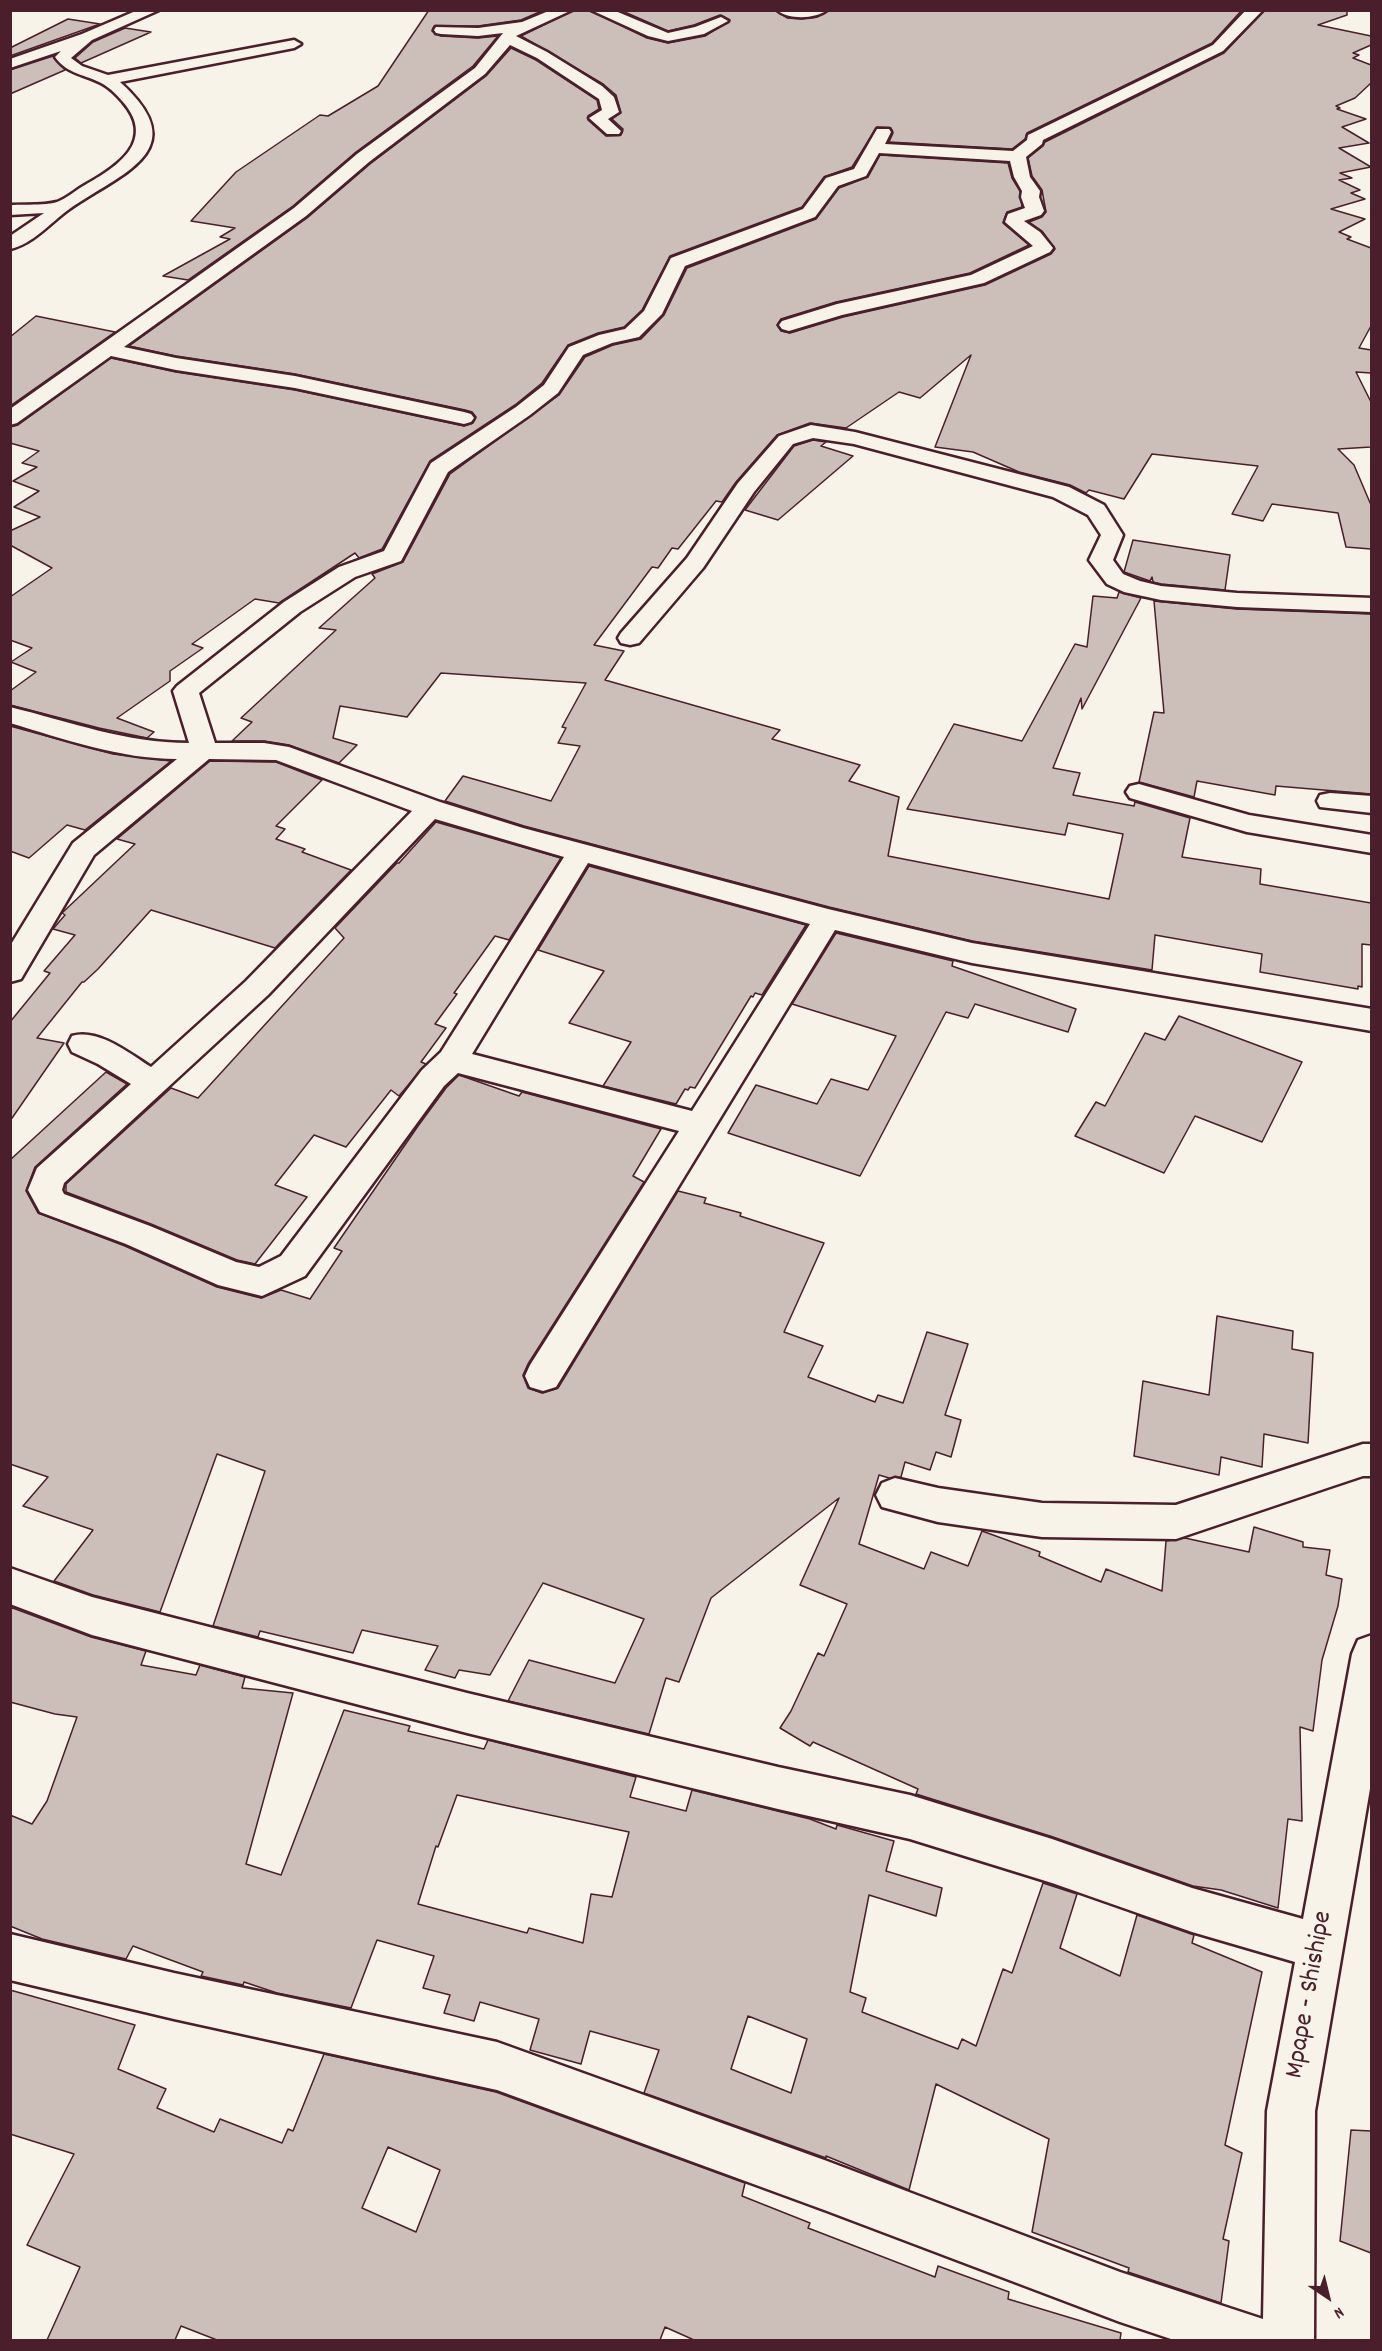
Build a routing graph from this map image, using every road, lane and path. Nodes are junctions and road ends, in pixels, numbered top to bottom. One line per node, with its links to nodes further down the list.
1 (152, 10): 10 (street)
2 (565, 10): 8 (street)
3 (598, 10): 7 (street)
4 (784, 10): 5 (street)
5 (820, 10)
6 (1256, 10): 16 (street)
7 (721, 21)
8 (522, 26): 9 (street); 11 (street)
9 (441, 30)
10 (87, 37): 13 (street); 14 (street)
11 (508, 38): 15 (street); 22 (street)
12 (294, 44): 14 (street)
13 (10, 64)
14 (107, 80): 18 (street)
15 (613, 131)
16 (1017, 156): 21 (street); 28 (street)
17 (10, 210): 18 (street)
18 (53, 214): 19 (street); 20 (street)
19 (10, 233)
20 (10, 244)
21 (789, 325)
22 (105, 349): 23 (street); 24 (street)
23 (464, 418)
24 (10, 419)
25 (1371, 605): 26 (street)
26 (630, 638)
27 (10, 715): 28 (street)
28 (204, 750): 32 (street); 36 (street)
29 (1139, 792): 33 (street)
30 (1330, 801): 31 (street)
31 (1371, 805)
32 (430, 808): 34 (street); 40 (street)
33 (1371, 844)
34 (580, 853): 35 (street); 39 (street)
35 (828, 919): 37 (street); 41 (street)
36 (10, 972)
37 (1371, 1020)
38 (83, 1044): 40 (street)
39 (452, 1060): 40 (street); 41 (street)
40 (153, 1083)
41 (699, 1126): 42 (street)
42 (543, 1376)
43 (1371, 1460): 44 (street)
44 (896, 1494)
45 (10, 1586): 48 (street)
46 (1371, 1654): 47 (street, Mpape - Shishipe)
47 (1361, 1778): 48 (street, Mpape - Shishipe)
48 (1320, 1947): 51 (street, Mpape - Shishipe)
49 (10, 1957): 50 (street)
50 (1250, 2340)
51 (1288, 2340)

